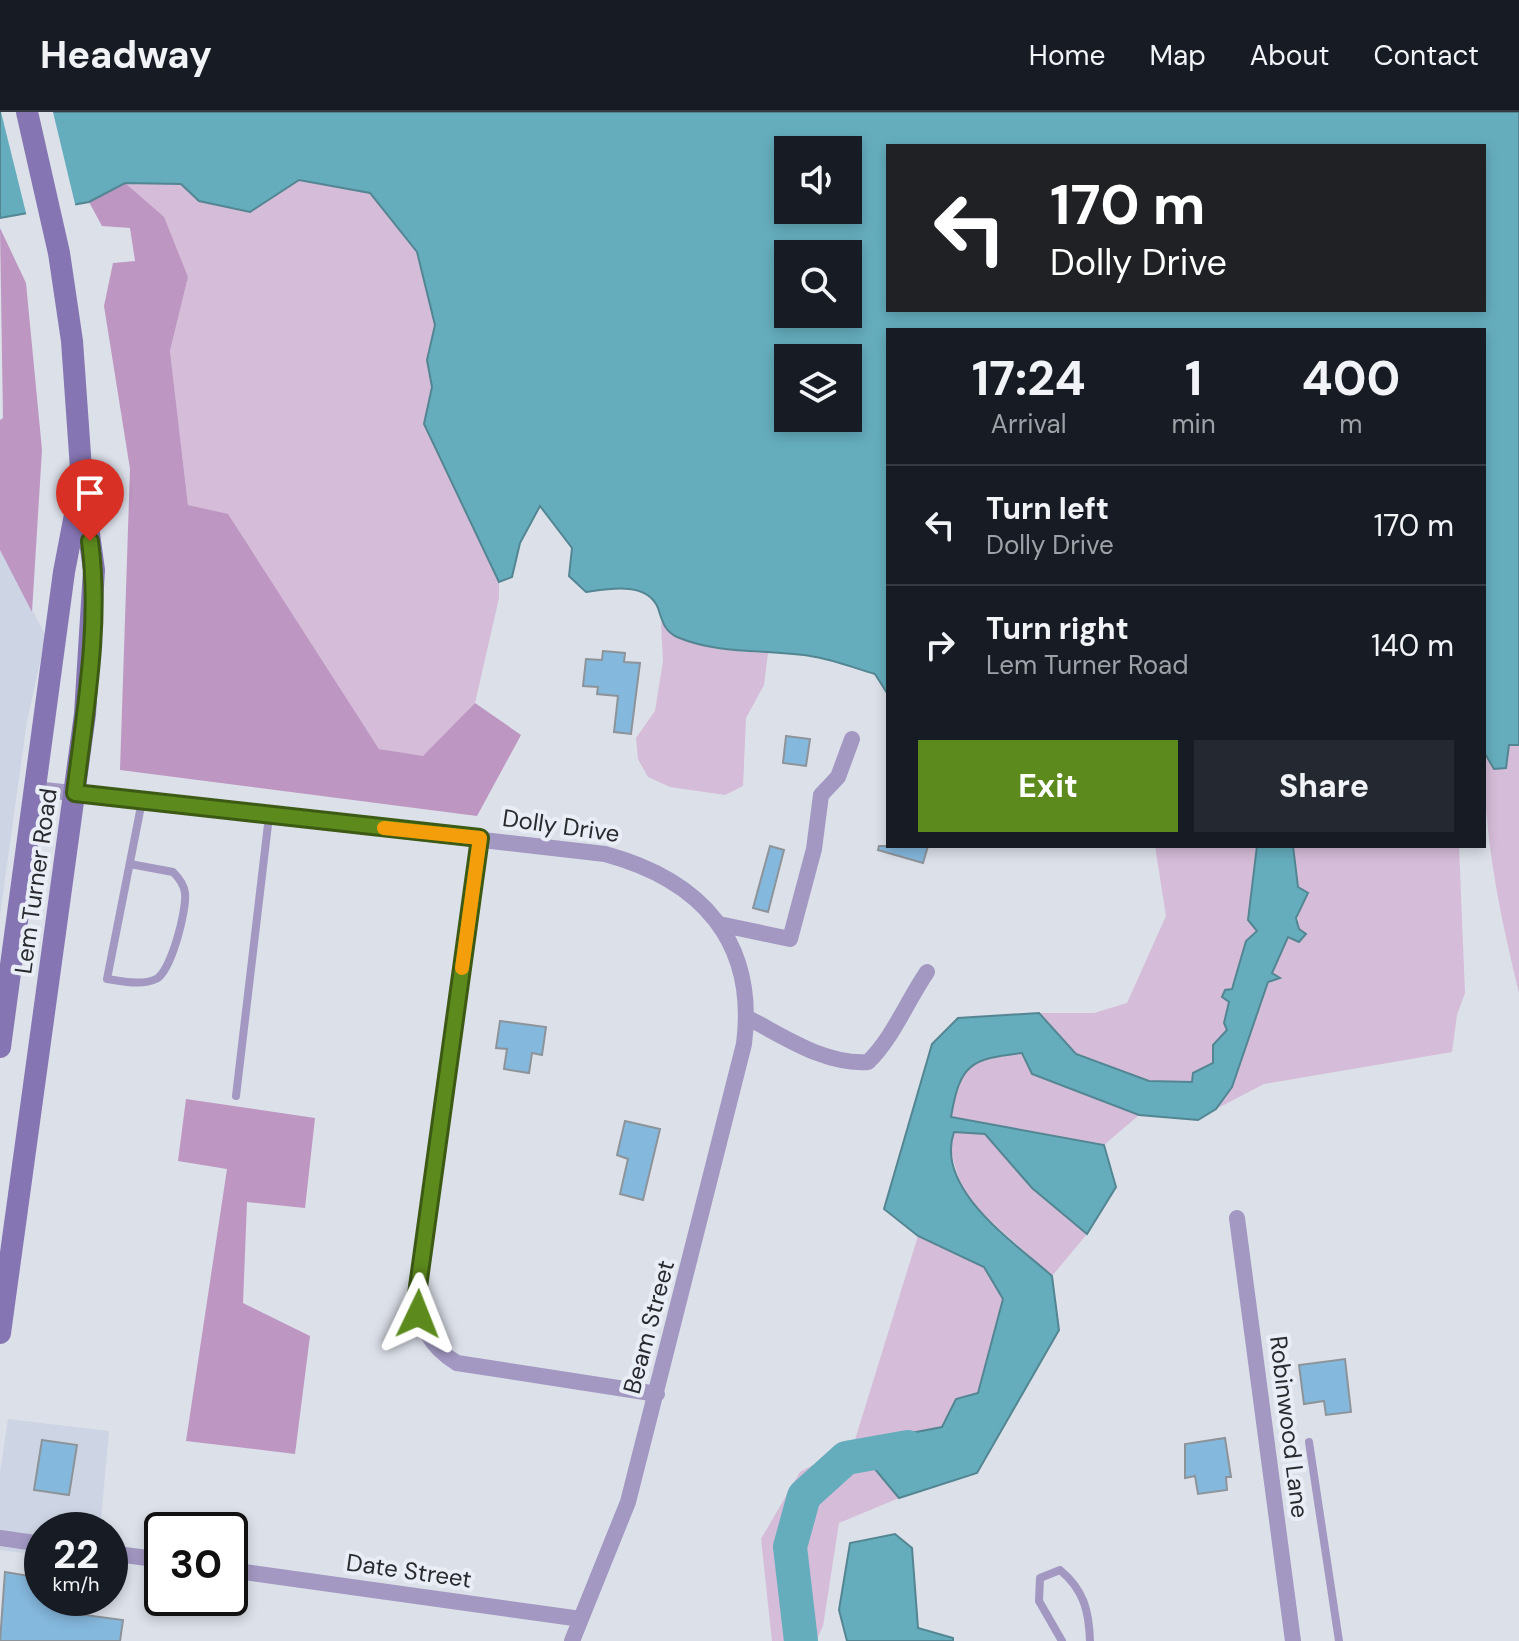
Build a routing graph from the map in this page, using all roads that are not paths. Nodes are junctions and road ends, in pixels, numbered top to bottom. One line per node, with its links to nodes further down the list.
1 (27, 112): 2 (main road, Lem Turner Road)
2 (82, 483): 4 (main road, Lem Turner Road); 5 (main road, Lem Turner Road)
3 (852, 739): 10 (street)
4 (36, 789): 5 (street, Dolly Drive); 12 (main road, Lem Turner Road)
5 (75, 793): 6 (street, Dolly Drive); 13 (main road, Lem Turner Road)
6 (142, 801): 7 (street, Dolly Drive); 9 (lane)
7 (269, 815): 8 (street, Dolly Drive); 16 (lane)
8 (480, 838): 10 (street, Dolly Drive); 19 (street)
9 (130, 864): 9 (lane)
10 (719, 924): 14 (street, Dolly Drive)
11 (927, 972): 14 (street)
12 (5, 977): 13 (main road); 15 (main road, Lem Turner Road)
13 (48, 986): 18 (main road, Lem Turner Road)
14 (748, 1018): 19 (street, Beam Street)
15 (0, 1047)
16 (236, 1096)
17 (1237, 1218): 28 (street, Robinwood Lane)
18 (0, 1333)
19 (657, 1394): 24 (street, Beam Street)
20 (1309, 1442): 29 (lane)
21 (0, 1538): 22 (street)
22 (24, 1541)
23 (248, 1573): 24 (street, Date Street)
24 (581, 1619): 25 (street, Beam Street)
25 (572, 1641)
26 (1062, 1641): 27 (lane)
27 (1090, 1641)
28 (1293, 1641)
29 (1339, 1641)

